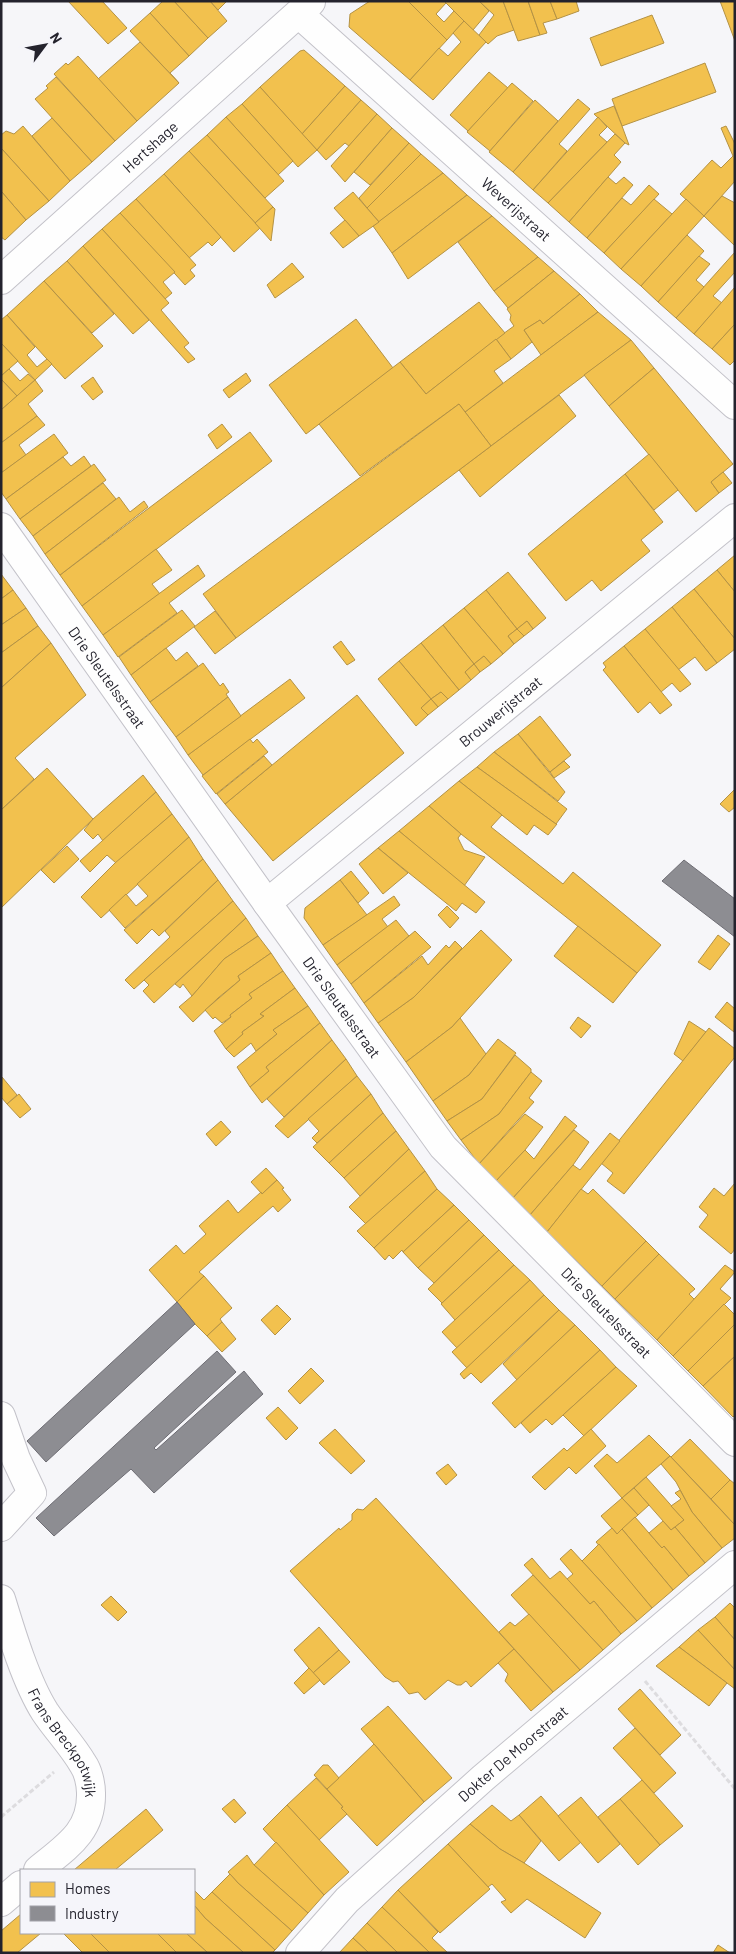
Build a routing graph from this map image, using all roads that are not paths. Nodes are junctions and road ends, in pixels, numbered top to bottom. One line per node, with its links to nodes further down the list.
1 (306, 8): 2 (street, Hertshage); 3 (street, Weverijstraat)
2 (1, 280)
3 (735, 405)
4 (735, 518): 6 (street, Brouwerijstraat)
5 (1, 527): 6 (street, Drie Sleutelsstraat)
6 (266, 903): 8 (street, Drie Sleutelsstraat)
7 (1, 1416): 9 (street)
8 (735, 1442)
9 (1, 1527)
10 (735, 1565): 15 (street, Dokter De Moorstraat)
11 (1, 1598): 12 (street, Frans Breckpotwijk)
12 (39, 1869)
13 (20, 1886): 14 (street)
14 (1, 1902)
15 (300, 1953)

